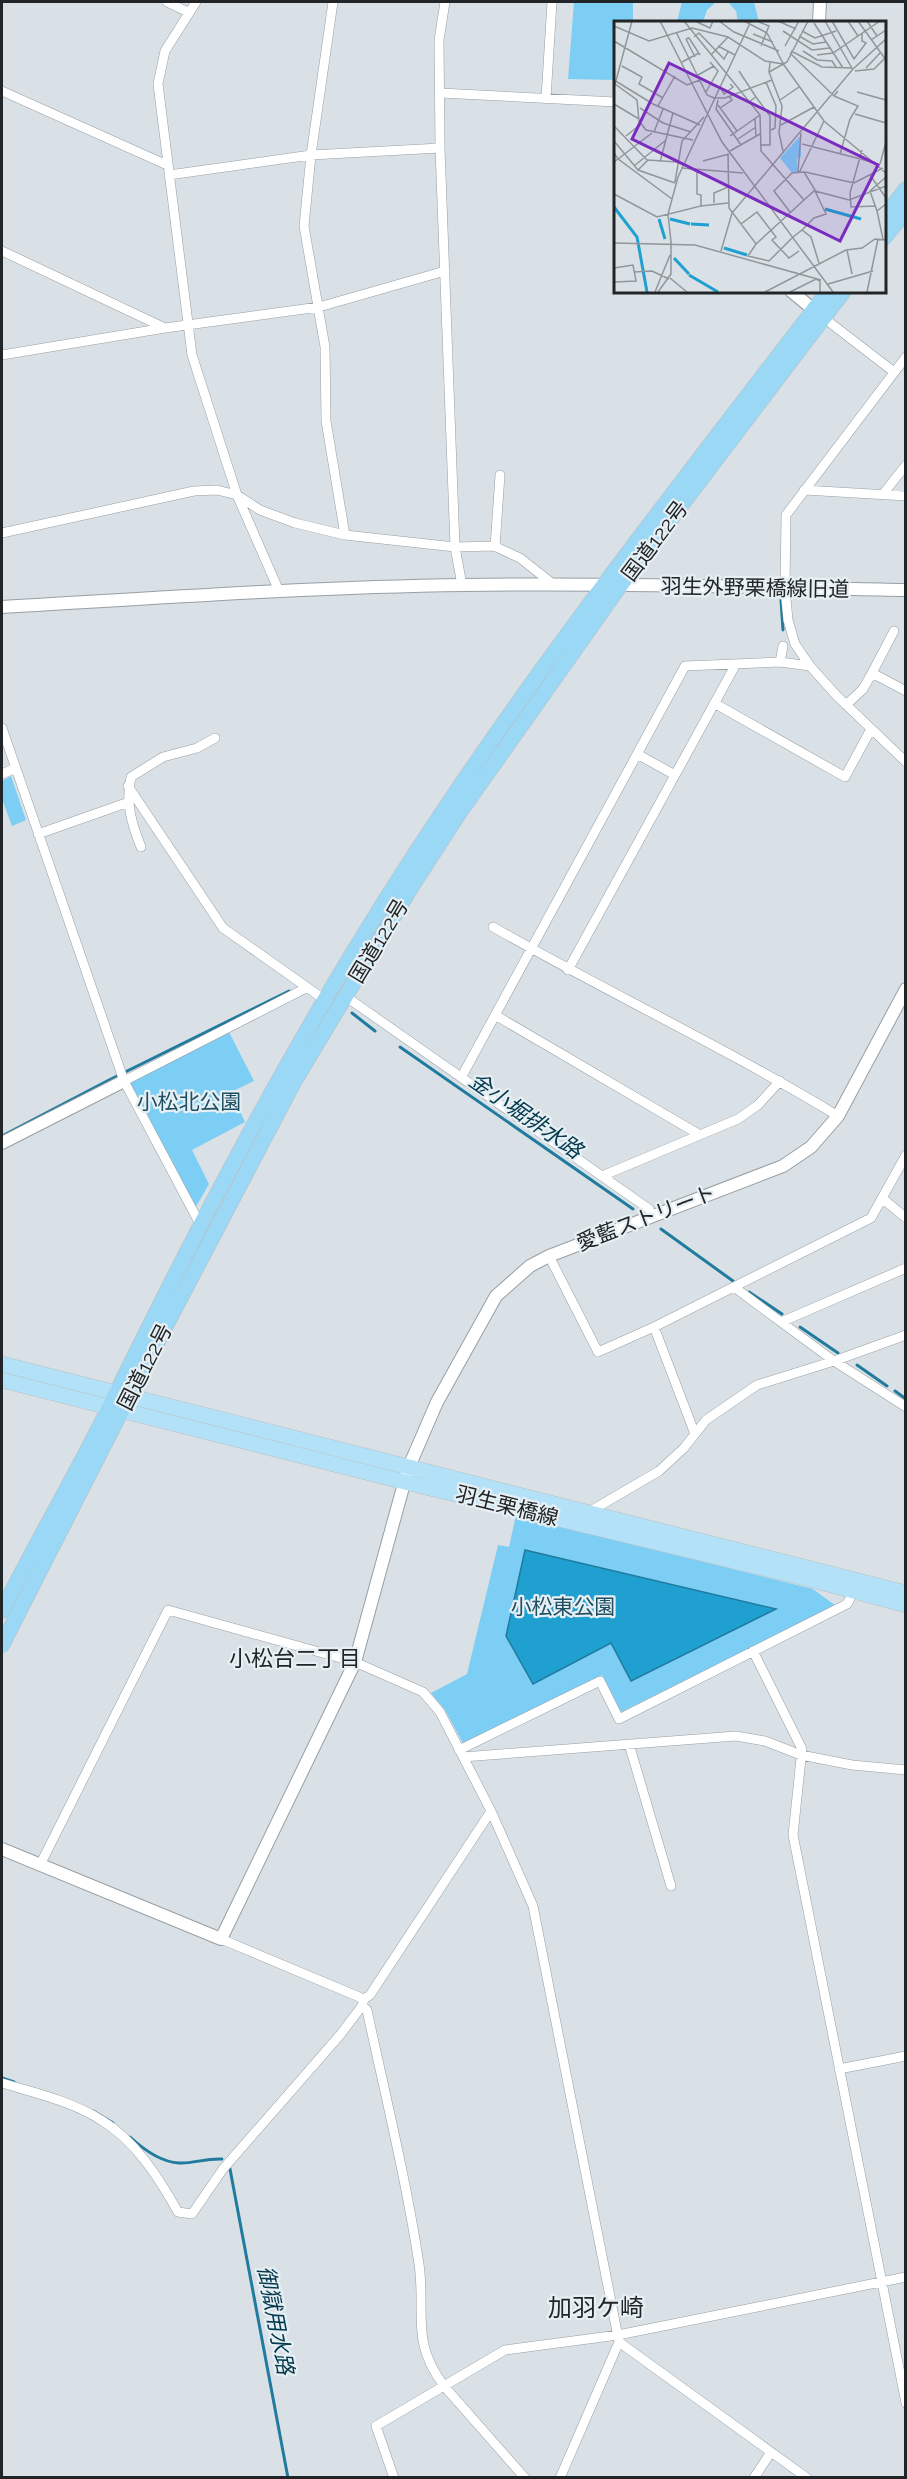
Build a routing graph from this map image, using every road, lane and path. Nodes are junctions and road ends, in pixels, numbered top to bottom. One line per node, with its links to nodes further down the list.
1 (167, 2): 7 (street)
2 (196, 2): 7 (street)
3 (333, 2): 14 (street)
4 (446, 2): 10 (street)
5 (552, 2): 11 (street)
6 (820, 2): 8 (street)
7 (188, 12): 15 (street)
8 (819, 21)
9 (2, 91): 15 (street)
10 (440, 93): 11 (street); 13 (street)
11 (546, 98): 12 (street)
12 (614, 102)
13 (440, 148): 14 (street); 22 (street)
14 (311, 155): 16 (street); 26 (street)
15 (168, 165): 16 (street)
16 (169, 175): 28 (street)
17 (906, 189): 19 (highway)
18 (906, 211): 20 (highway)
19 (886, 216)
20 (886, 237)
21 (2, 251): 29 (street)
22 (445, 271): 26 (street); 41 (street)
23 (792, 292): 27 (street)
24 (828, 292): 27 (highway, 国道122号)
25 (843, 292): 27 (highway, 国道122号)
26 (319, 307): 28 (street); 40 (street)
27 (819, 314): 32 (street); 44 (highway, 国道122号); 46 (highway, 国道122号)
28 (189, 325): 29 (street); 37 (street)
29 (165, 328): 30 (street)
30 (2, 355)
31 (906, 357): 32 (street)
32 (894, 372): 35 (street)
33 (906, 465): 36 (street)
34 (500, 475): 42 (street)
35 (804, 490): 36 (street); 47 (street)
36 (883, 494): 38 (street)
37 (237, 495): 39 (street); 40 (street); 49 (street)
38 (906, 496)
39 (2, 533)
40 (345, 535): 41 (street)
41 (455, 546): 42 (street); 45 (street)
42 (495, 546): 43 (street)
43 (553, 584): 44 (street, 羽生外野栗橋線旧道); 45 (street, 羽生外野栗橋線旧道)
44 (604, 584): 46 (street, 羽生外野栗橋線旧道); 78 (highway, 国道122号)
45 (462, 585): 49 (street, 羽生外野栗橋線旧道)
46 (621, 586): 47 (street, 羽生外野栗橋線旧道); 77 (highway, 国道122号)
47 (785, 588): 48 (street, 羽生外野栗橋線旧道); 55 (street)
48 (906, 590)
49 (279, 591): 50 (street, 羽生外野栗橋線旧道)
50 (2, 607)
51 (894, 631): 56 (street)
52 (783, 646): 53 (street)
53 (780, 662): 54 (street); 55 (street)
54 (736, 664): 58 (street); 63 (street)
55 (810, 666): 59 (street)
56 (872, 673): 57 (street); 59 (street)
57 (906, 690)
58 (714, 703): 61 (street); 67 (street)
59 (846, 705): 61 (street)
60 (2, 728): 65 (street)
61 (872, 729): 64 (street)
62 (214, 738): 68 (street)
63 (637, 754): 67 (street); 73 (street)
64 (906, 762)
65 (15, 768): 66 (street); 70 (street)
66 (2, 774)
67 (675, 775): 74 (street)
68 (128, 786): 69 (street); 75 (street)
69 (129, 802): 70 (street); 71 (street)
70 (38, 834): 81 (street)
71 (141, 847)
72 (493, 927): 73 (street)
73 (531, 949): 74 (street); 79 (street)
74 (568, 970): 82 (street)
75 (306, 988): 78 (street); 81 (street)
76 (906, 989): 83 (street, 愛藍ストリート)
77 (345, 996): 80 (street); 101 (highway, 国道122号)
78 (325, 1000): 91 (highway, 国道122号)
79 (495, 1015): 80 (street); 84 (street)
80 (462, 1076): 87 (street)
81 (124, 1081): 85 (street); 91 (street)
82 (780, 1081): 83 (street); 84 (street)
83 (837, 1116): 89 (street, 愛藍ストリート)
84 (700, 1135): 87 (street)
85 (2, 1143)
86 (906, 1155): 88 (street)
87 (602, 1176): 89 (street)
88 (882, 1198): 90 (street); 94 (street)
89 (653, 1216): 92 (street, 愛藍ストリート)
90 (906, 1218)
91 (201, 1226): 101 (highway, 国道122号)
92 (549, 1256): 96 (street); 105 (street, 愛藍ストリート)
93 (906, 1268): 95 (street)
94 (734, 1287): 95 (street); 96 (street)
95 (781, 1322): 98 (street)
96 (654, 1327): 104 (street)
97 (906, 1335): 98 (street)
98 (834, 1361): 102 (street); 104 (street)
99 (2, 1364): 101 (main road, 羽生栗橋線)
100 (2, 1380): 103 (main road, 羽生栗橋線)
101 (122, 1394): 103 (highway, 国道122号); 105 (main road, 羽生栗橋線)
102 (906, 1407)
103 (116, 1409): 105 (main road, 羽生栗橋線); 112 (highway, 国道122号); 114 (highway, 国道122号)
104 (695, 1434): 106 (street)
105 (406, 1475): 106 (main road, 羽生栗橋線); 107 (main road, 羽生栗橋線); 116 (street, 愛藍ストリート)
106 (588, 1512): 107 (main road, 羽生栗橋線)
107 (808, 1573): 108 (main road); 109 (main road, 羽生栗橋線); 110 (main road); 111 (main road, 羽生栗橋線)
108 (906, 1584)
109 (906, 1593)
110 (852, 1595): 113 (main road); 115 (street)
111 (906, 1605)
112 (2, 1611)
113 (906, 1615)
114 (2, 1645)
115 (753, 1651): 118 (street); 119 (street)
116 (355, 1662): 118 (street); 123 (street); 125 (street, 愛藍ストリート)
117 (629, 1744): 118 (street); 119 (street); 124 (street)
118 (461, 1754): 121 (street)
119 (801, 1755): 120 (street); 128 (street)
120 (906, 1770)
121 (490, 1811): 126 (street); 132 (street)
122 (2, 1849): 123 (street)
123 (40, 1865): 125 (street)
124 (671, 1886)
125 (221, 1939): 126 (street)
126 (363, 2002): 129 (street); 133 (street)
127 (906, 2056): 128 (street)
128 (839, 2069): 131 (street)
129 (2, 2083)
130 (906, 2277): 131 (street)
131 (881, 2282): 132 (street); 134 (street)
132 (618, 2338): 133 (street); 135 (street); 138 (street)
133 (444, 2386): 136 (street); 137 (street)
134 (906, 2403)
135 (771, 2452): 139 (street); 140 (street)
136 (394, 2478)
137 (525, 2478)
138 (560, 2478)
139 (754, 2478)
140 (807, 2478)

